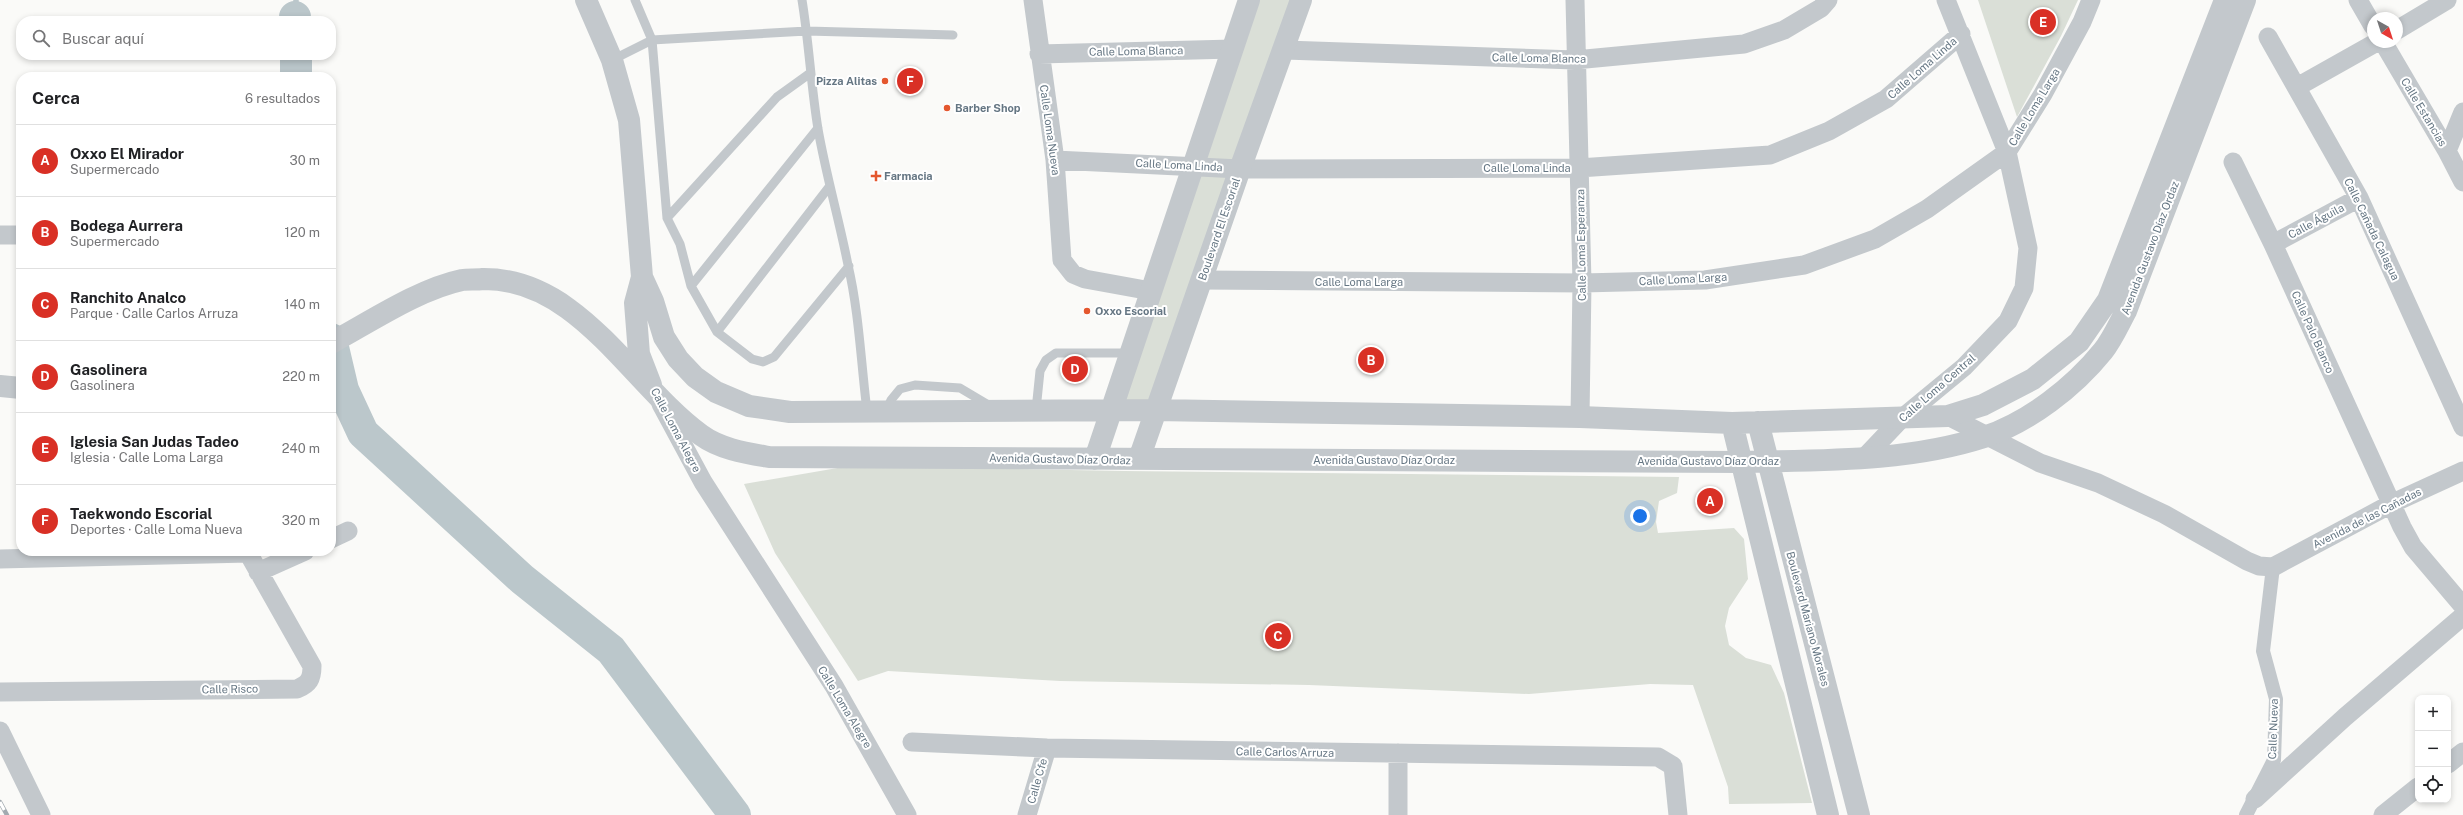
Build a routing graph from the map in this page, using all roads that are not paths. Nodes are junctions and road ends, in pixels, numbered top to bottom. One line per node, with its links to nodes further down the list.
1 (586, 0): 27 (street, Calle Loma Alegre)
2 (635, 0): 21 (lane)
3 (802, 0): 17 (lane)
4 (1033, 0): 26 (street, Calle Loma Nueva)
5 (1249, 0): 24 (street)
6 (1301, 0): 25 (street, Boulevard El Escorial)
7 (1575, 0): 28 (street, Calle Loma Esperanza)
8 (1828, 0): 28 (street, Calle Loma Blanca)
9 (1946, 0): 18 (street, Calle Loma Central)
10 (2091, 0): 34 (street, Calle Loma Larga)
11 (2225, 0): 63 (street, Avenida Gustavo Díaz Ordaz)
12 (2246, 0): 69 (street, Avenida Gustavo Díaz Ordaz)
13 (2358, 0): 15 (street)
14 (2447, 0): 16 (street)
15 (2367, 16)
16 (2403, 26)
17 (807, 31): 19 (lane); 21 (lane); 29 (lane)
18 (1961, 34): 34 (street, Calle Loma Central); 38 (street, Calle Loma Linda)
19 (953, 35)
20 (2268, 37): 30 (street, Calle Cañada Calagua)
21 (652, 40): 27 (lane); 43 (lane)
22 (2367, 48): 30 (street)
23 (2387, 48): 33 (street, Calle Estancias)
24 (1233, 49): 26 (street, Calle Loma Blanca); 37 (street)
25 (1285, 50): 28 (street, Calle Loma Blanca); 39 (street, Boulevard El Escorial)
26 (1039, 54): 35 (street, Calle Loma Nueva)
27 (612, 60): 48 (street, Calle Loma Alegre)
28 (1575, 60): 38 (street, Calle Loma Esperanza)
29 (809, 74): 32 (lane); 43 (lane)
30 (2297, 87): 42 (street, Calle Cañada Calagua)
31 (2463, 112): 33 (street)
32 (818, 128): 41 (lane); 51 (lane)
33 (2447, 151): 40 (street, Calle Estancias)
34 (2007, 152): 50 (street, Calle Loma Larga); 65 (street, Calle Loma Central)
35 (1055, 160): 37 (street, Calle Loma Linda); 52 (street, Calle Loma Nueva)
36 (2233, 162): 46 (street, Calle Palo Blanco)
37 (1194, 166): 39 (street, Calle Loma Linda); 52 (street)
38 (1579, 168): 39 (street, Calle Loma Linda); 50 (street, Calle Loma Esperanza)
39 (1240, 169): 49 (street, Boulevard El Escorial)
40 (2463, 182)
41 (829, 187): 47 (lane); 53 (lane)
42 (2359, 198): 46 (street, Calle Águila); 68 (street, Calle Cañada Calagua)
43 (667, 218): 51 (lane)
44 (0, 235): 45 (street)
45 (16, 235)
46 (2272, 244): 76 (street, Calle Palo Blanco)
47 (849, 266): 53 (lane); 62 (lane)
48 (642, 277): 58 (street, Calle Loma Alegre); 62 (street, Avenida Gustavo Díaz Ordaz)
49 (1201, 280): 50 (street, Calle Loma Larga); 61 (street, Boulevard El Escorial)
50 (1582, 283): 64 (street, Calle Loma Esperanza)
51 (691, 286): 53 (lane)
52 (1151, 291): 55 (street)
53 (717, 332)
54 (336, 340): 58 (street, Avenida Gustavo Díaz Ordaz)
55 (1130, 353): 59 (lane); 60 (street)
56 (0, 386): 57 (street)
57 (16, 388)
58 (658, 399): 71 (street, Avenida Gustavo Díaz Ordaz); 97 (street, Calle Loma Alegre)
59 (1036, 410): 60 (street, Avenida Gustavo Díaz Ordaz); 62 (street, Avenida Gustavo Díaz Ordaz)
60 (1110, 410): 61 (street, Avenida Gustavo Díaz Ordaz); 71 (street)
61 (1155, 410): 64 (street, Avenida Gustavo Díaz Ordaz); 72 (street, Boulevard El Escorial)
62 (877, 411)
63 (1948, 416): 65 (street, Avenida Gustavo Díaz Ordaz); 69 (street)
64 (1580, 417): 67 (street, Avenida Gustavo Díaz Ordaz)
65 (1901, 419): 66 (street, Avenida Gustavo Díaz Ordaz); 70 (street, Calle Loma Central)
66 (1758, 422): 67 (street, Avenida Gustavo Díaz Ordaz); 73 (street, Boulevard Mariano Morales)
67 (1732, 423): 74 (street)
68 (2463, 427)
69 (1985, 437): 70 (street, Avenida Gustavo Díaz Ordaz); 83 (street)
70 (1864, 458): 73 (street, Avenida Gustavo Díaz Ordaz)
71 (1095, 459): 72 (street, Avenida Gustavo Díaz Ordaz)
72 (1139, 460): 74 (street, Avenida Gustavo Díaz Ordaz)
73 (1767, 461): 74 (street, Avenida Gustavo Díaz Ordaz); 102 (street, Boulevard Mariano Morales)
74 (1741, 462): 101 (street)
75 (2463, 471): 76 (street, Avenida de las Cañadas)
76 (2391, 504): 83 (street, Avenida de las Cañadas); 85 (street, Calle Palo Blanco)
77 (348, 531): 78 (street)
78 (336, 537)
79 (106, 556): 82 (street)
80 (250, 556): 84 (street, Calle Risco)
81 (293, 556): 84 (street)
82 (0, 559)
83 (2273, 567): 95 (street, Calle Nueva)
84 (258, 572): 87 (street, Calle Risco)
85 (2463, 606)
86 (2463, 616): 95 (street)
87 (0, 692)
88 (0, 732): 96 (street)
89 (912, 742): 90 (street, Calle Carlos Arruza)
90 (1046, 748): 92 (street, Calle Carlos Arruza); 98 (street, Calle Cfe)
91 (2463, 752): 93 (street)
92 (1398, 753): 99 (street); 100 (street, Calle Carlos Arruza)
93 (2451, 762)
94 (2415, 789): 104 (street)
95 (2255, 799): 103 (street, Calle Nueva)
96 (41, 815)
97 (907, 815)
98 (1027, 815)
99 (1398, 815)
100 (1678, 815)
101 (1828, 815)
102 (1859, 815)
103 (2246, 815)
104 (2383, 815)

